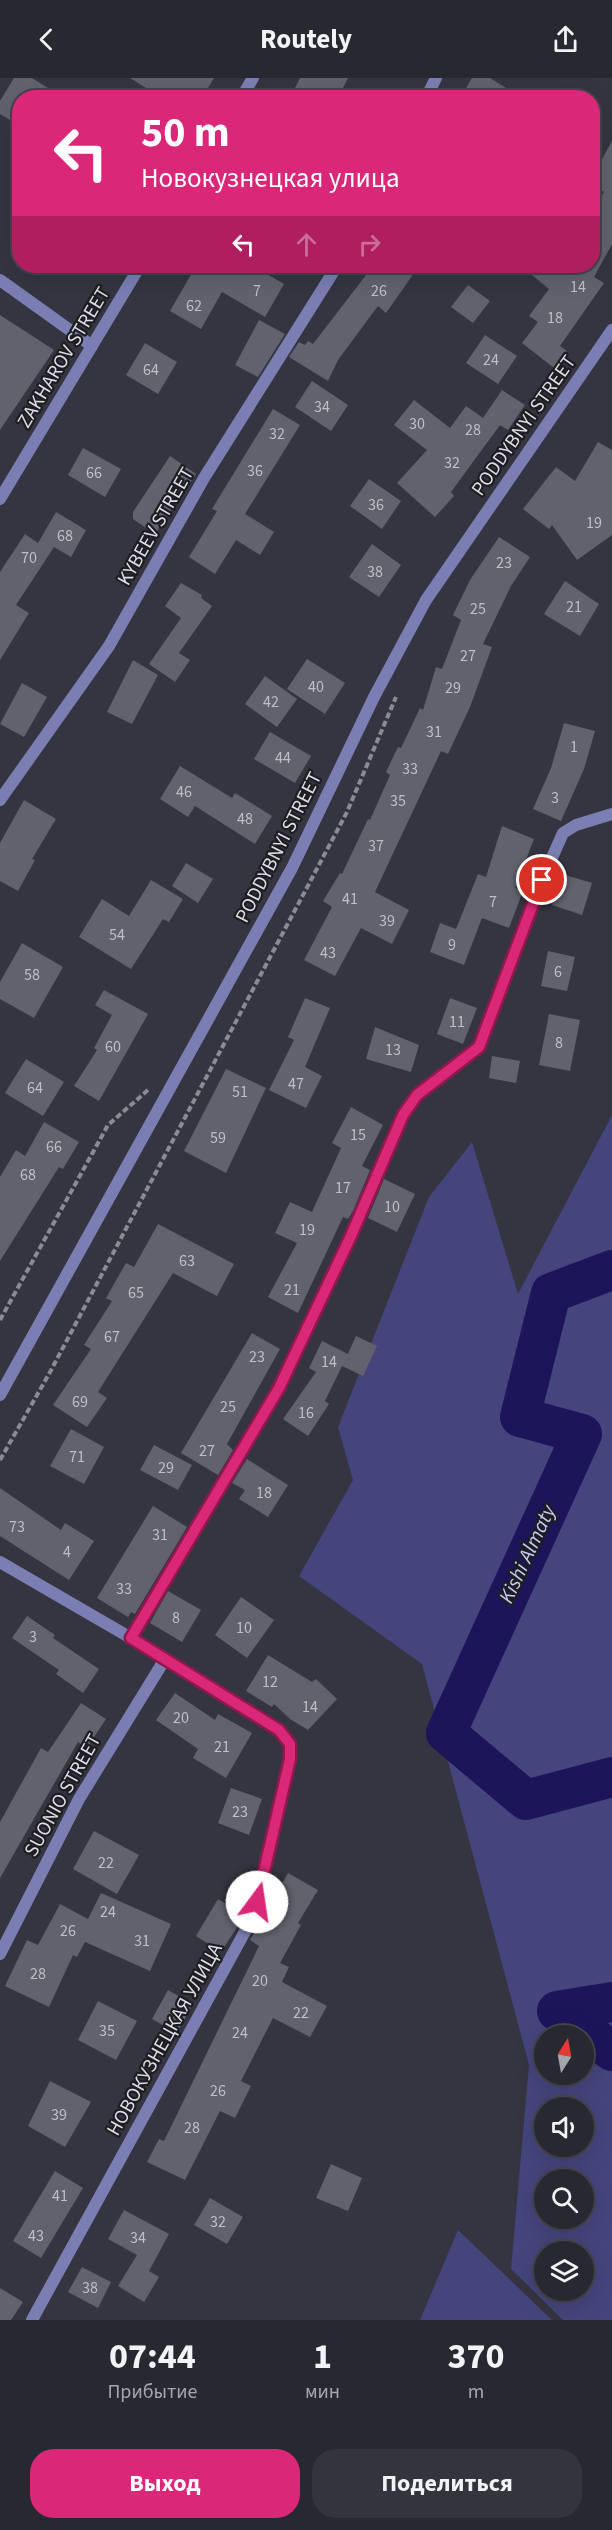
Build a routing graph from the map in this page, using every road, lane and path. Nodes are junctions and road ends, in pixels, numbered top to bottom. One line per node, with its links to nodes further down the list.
1 (136, 273): 5 (street, ZAKHAROV STREET)
2 (333, 273): 8 (street, KYBEEV STREET)
3 (0, 280): 5 (street)
4 (612, 330): 12 (street, PODDYBNYI STREET)
5 (92, 346): 6 (street, ZAKHAROV STREET)
6 (0, 499)
7 (400, 687): 13 (path)
8 (0, 800)
9 (612, 814): 15 (street)
10 (157, 1082): 11 (path)
11 (0, 1320)
12 (0, 1395)
13 (0, 1460)
14 (0, 1562): 15 (street, НОВОКУЗНЕЦКАЯ УЛИЦА)
15 (131, 1638): 16 (street, НОВОКУЗНЕЦКАЯ УЛИЦА)
16 (165, 1659): 17 (street, SUONIO STREET); 18 (street, НОВОКУЗНЕЦКАЯ УЛИЦА)
17 (0, 1954)
18 (32, 2320)

